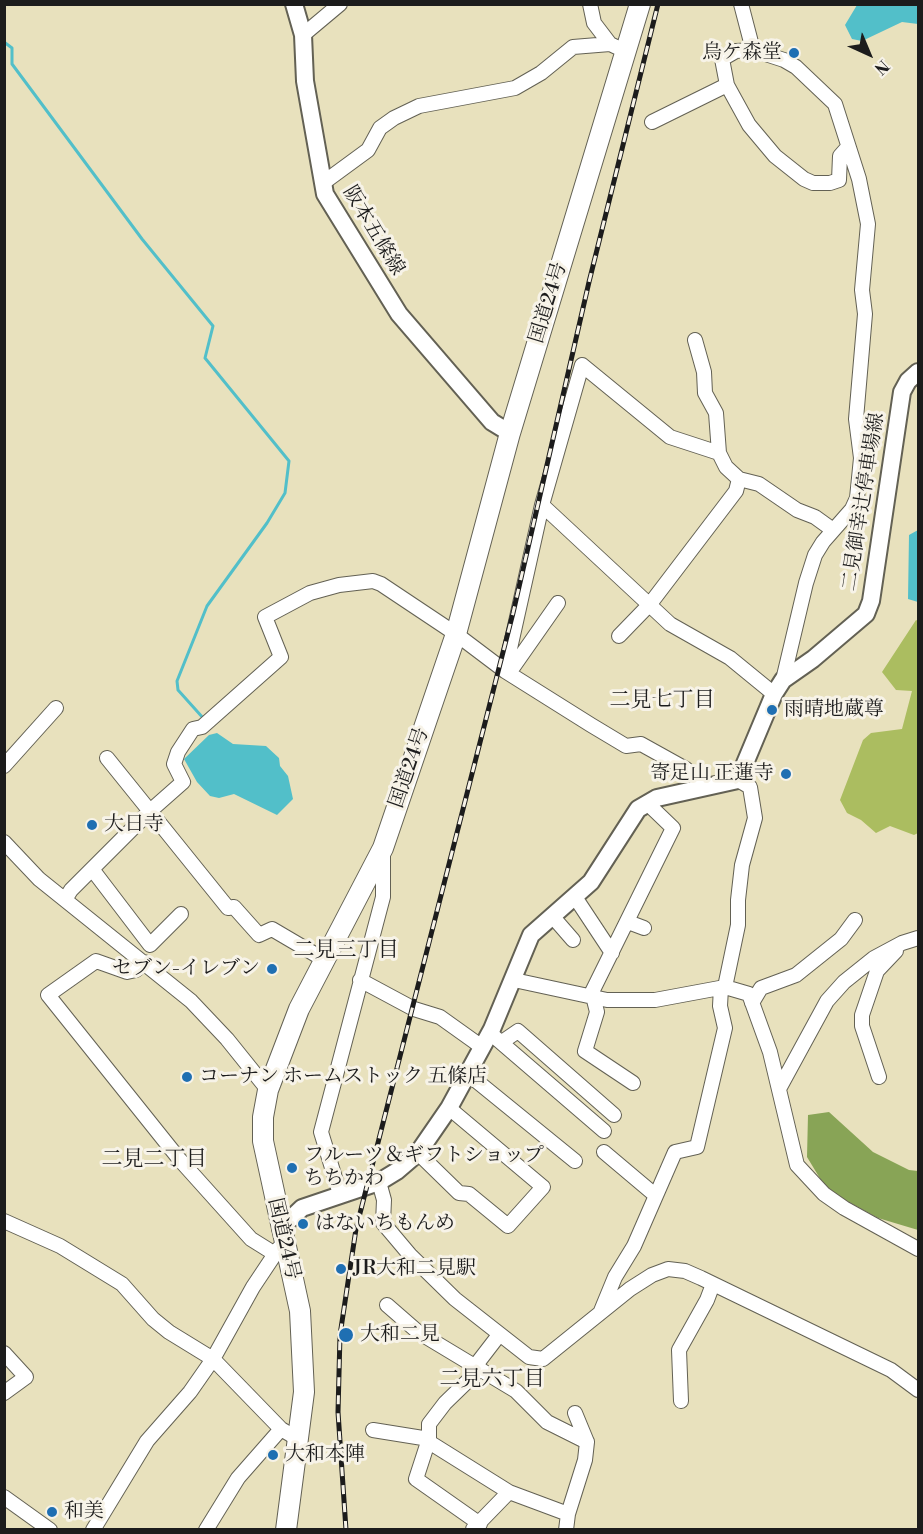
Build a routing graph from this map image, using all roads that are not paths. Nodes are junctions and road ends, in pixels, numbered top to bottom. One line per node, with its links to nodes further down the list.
1 (294, 4): 6 (main road, 阪本五條線)
2 (590, 4): 7 (street)
3 (640, 4): 7 (highway, 国道24号)
4 (741, 4): 8 (street)
5 (338, 5): 6 (street)
6 (303, 35): 12 (main road, 阪本五條線)
7 (618, 48): 12 (street); 15 (highway, 国道24号)
8 (753, 50): 9 (street); 11 (street)
9 (727, 85): 10 (street); 11 (street)
10 (652, 122)
11 (848, 147): 19 (street)
12 (323, 183): 15 (main road, 阪本五條線)
13 (695, 340): 16 (street)
14 (918, 372): 25 (main road, 二見御幸辻停車場線)
15 (510, 433): 22 (highway, 国道24号)
16 (719, 453): 17 (street); 18 (street)
17 (739, 479): 19 (street); 21 (street)
18 (542, 505): 21 (street); 24 (street)
19 (833, 530): 25 (street)
20 (558, 603): 24 (street)
21 (650, 604): 23 (street); 25 (street)
22 (456, 634): 24 (street); 32 (street); 34 (highway, 国道24号)
23 (620, 636)
24 (507, 672): 30 (street)
25 (778, 687): 29 (main road)
26 (56, 708): 28 (street)
27 (107, 758): 32 (street)
28 (4, 766)
29 (738, 780): 30 (main road); 51 (street)
30 (704, 786): 31 (main road)
31 (647, 803): 36 (main road); 41 (street)
32 (149, 813): 35 (street); 47 (street)
33 (4, 842): 37 (street)
34 (383, 848): 47 (highway, 国道24号); 49 (street)
35 (92, 869): 37 (street); 38 (street)
36 (575, 897): 39 (main road); 46 (street)
37 (66, 898): 48 (street)
38 (181, 914)
39 (553, 917): 44 (street); 50 (main road)
40 (855, 920): 53 (street)
41 (628, 922): 42 (street); 46 (street)
42 (644, 928)
43 (918, 938): 45 (street)
44 (573, 940)
45 (904, 943): 56 (street); 58 (street)
46 (612, 953): 52 (street)
47 (323, 959): 59 (highway, 国道24号)
48 (144, 962): 59 (street); 70 (street)
49 (360, 980): 54 (street); 67 (street)
50 (514, 980): 52 (street); 54 (main road)
51 (723, 988): 52 (street); 53 (street); 68 (street)
52 (594, 999): 57 (street)
53 (752, 1003): 58 (street)
54 (492, 1041): 55 (main road); 61 (street); 62 (street)
55 (468, 1074): 60 (main road); 65 (street)
56 (879, 1077)
57 (633, 1083)
58 (779, 1089): 71 (street)
59 (268, 1090): 70 (highway, 国道24号)
60 (449, 1108): 64 (main road); 64 (street)
61 (614, 1115)
62 (604, 1131)
63 (604, 1152): 68 (street)
64 (417, 1153): 66 (main road)
65 (575, 1161)
66 (379, 1182): 67 (main road); 75 (street)
67 (340, 1194): 70 (main road)
68 (655, 1195): 74 (street)
69 (4, 1221): 77 (street)
70 (280, 1241): 77 (street); 85 (highway, 国道24号)
71 (918, 1249)
72 (713, 1284): 74 (street); 79 (street); 81 (street)
73 (387, 1305): 78 (street)
74 (600, 1313): 75 (street)
75 (499, 1335): 78 (street)
76 (4, 1353): 80 (street)
77 (213, 1359): 83 (street); 93 (street)
78 (478, 1371): 86 (street); 87 (street)
79 (918, 1390)
80 (4, 1393)
81 (681, 1401)
82 (575, 1413): 87 (street)
83 (281, 1429): 85 (street); 94 (street)
84 (373, 1430): 86 (street)
85 (298, 1439): 95 (highway, 国道24号)
86 (429, 1441): 88 (street); 91 (street)
87 (587, 1443): 90 (street)
88 (509, 1492): 90 (street); 91 (street)
89 (4, 1497): 92 (street)
90 (568, 1514): 96 (street)
91 (476, 1527)
92 (50, 1530)
93 (93, 1530)
94 (206, 1530)
95 (286, 1530)
96 (566, 1530)

